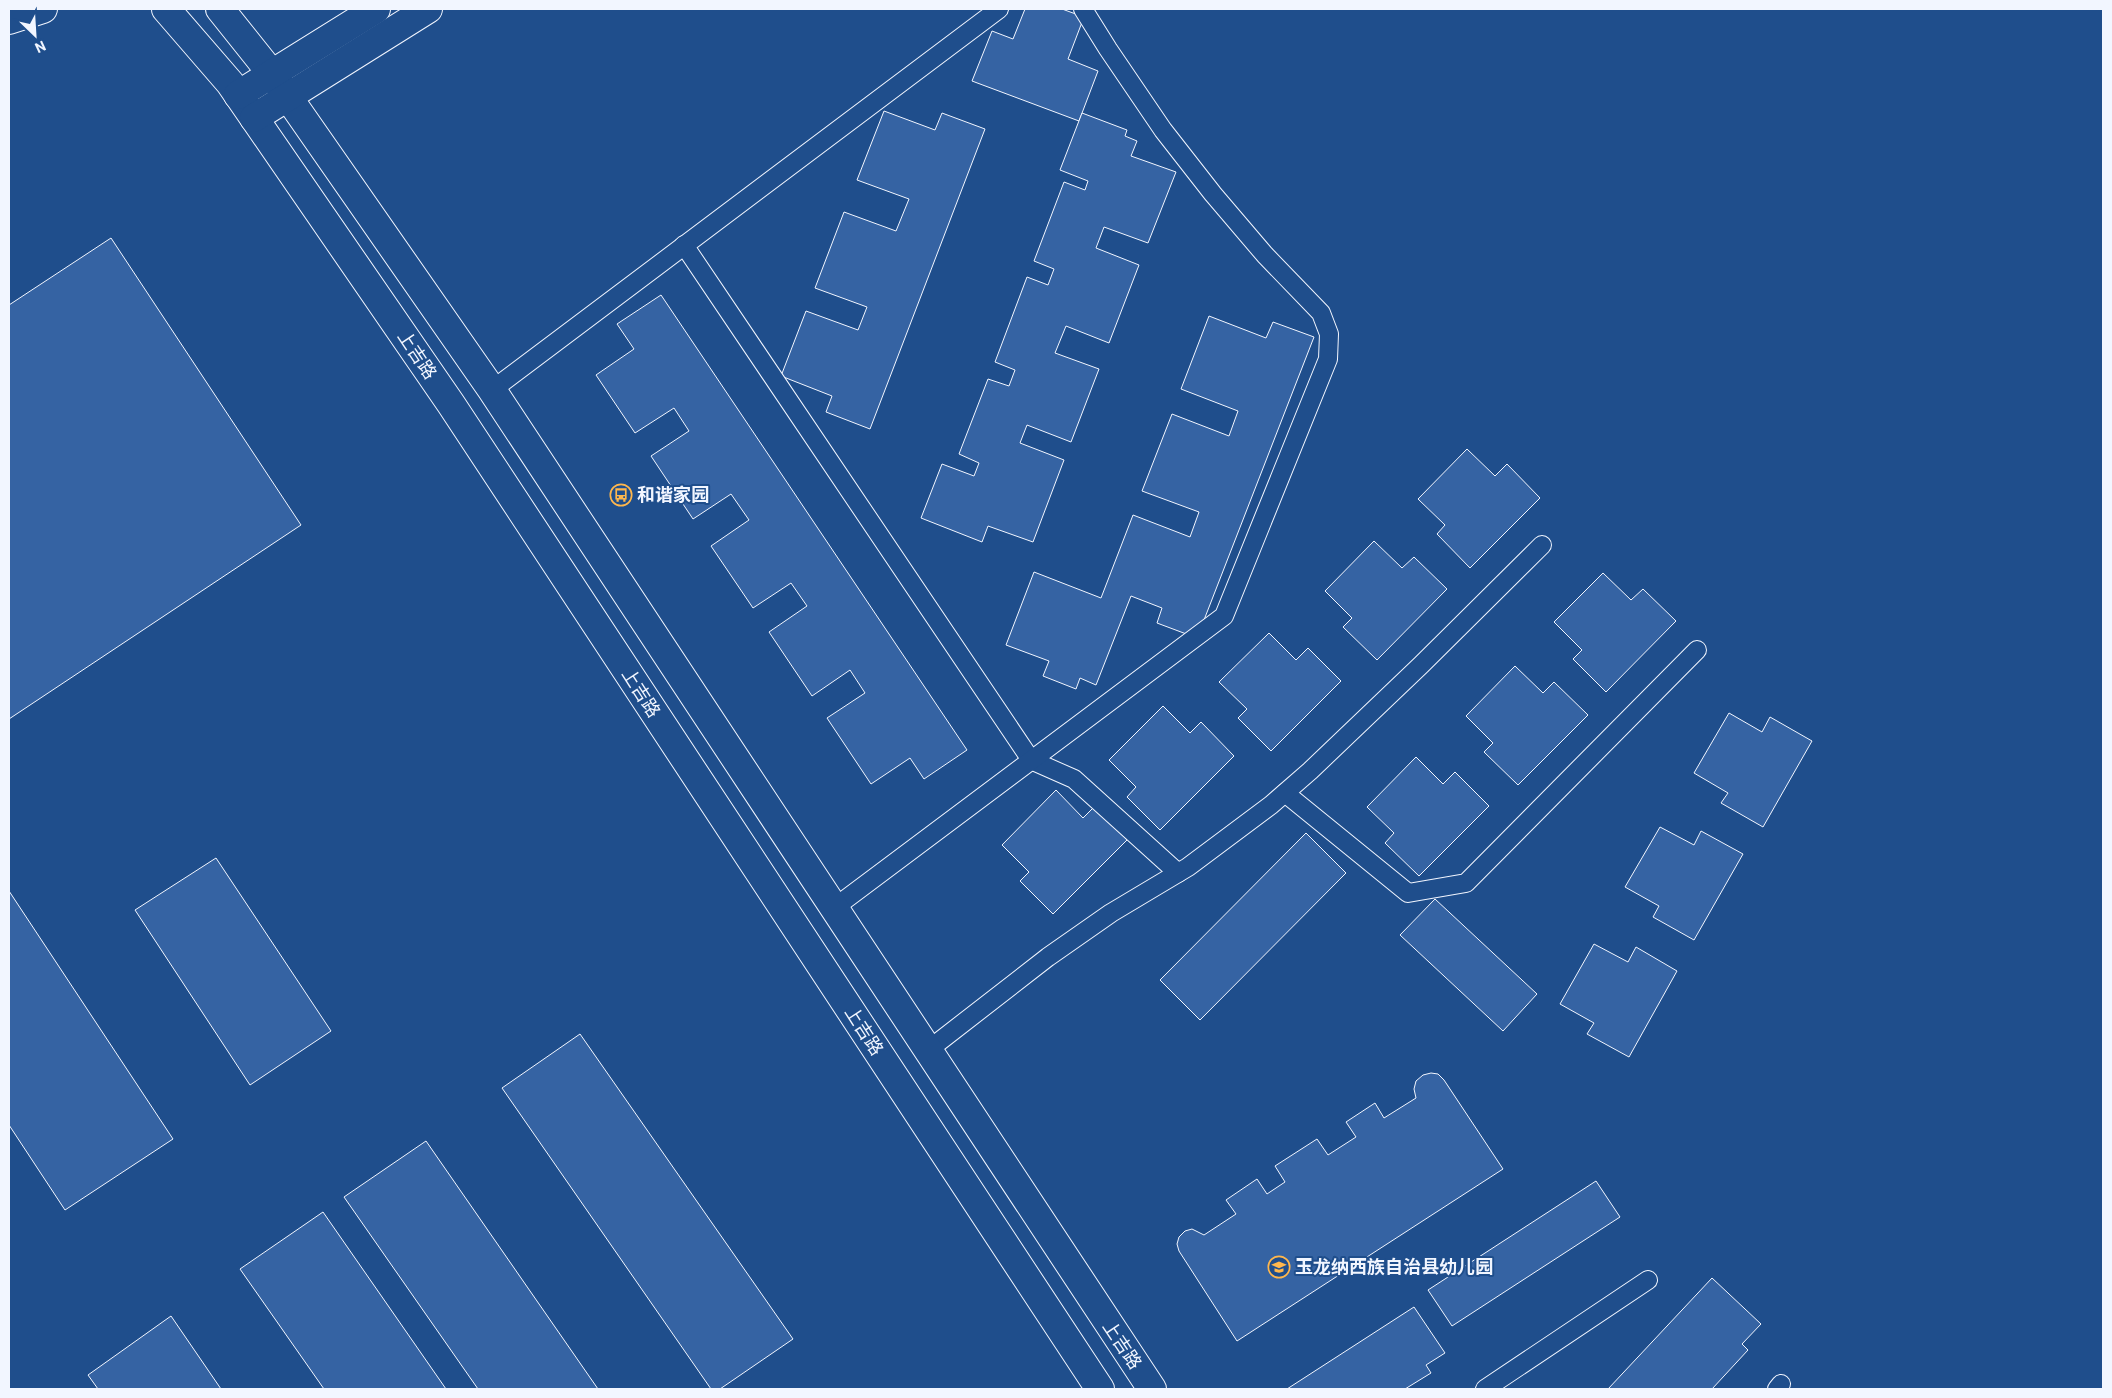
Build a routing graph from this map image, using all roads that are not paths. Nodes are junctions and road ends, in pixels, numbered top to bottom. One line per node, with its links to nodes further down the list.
1 (43, 9): 8 (main road)
2 (166, 9): 10 (main road, 上吉路)
3 (220, 9): 9 (main road, 上吉路)
4 (376, 9): 9 (main road)
5 (428, 9): 11 (main road)
6 (999, 9): 13 (lane)
7 (1083, 9): 17 (lane)
8 (9, 20)
9 (272, 74): 10 (main road); 11 (main road, 上吉路)
10 (238, 95): 12 (main road, 上吉路)
11 (287, 97): 12 (main road); 14 (main road, 上吉路)
12 (254, 118): 23 (main road, 上吉路)
13 (684, 245): 14 (lane); 17 (lane)
14 (492, 390): 20 (main road, 上吉路)
15 (1542, 544): 18 (lane)
16 (1697, 650): 18 (lane)
17 (1031, 760): 19 (lane); 20 (lane)
18 (1285, 793): 19 (lane)
19 (1178, 873): 21 (lane)
20 (834, 908): 21 (main road, 上吉路)
21 (928, 1051): 24 (main road, 上吉路)
22 (1648, 1280): 25 (lane)
23 (1100, 1389)
24 (1152, 1389)
25 (1485, 1389)

